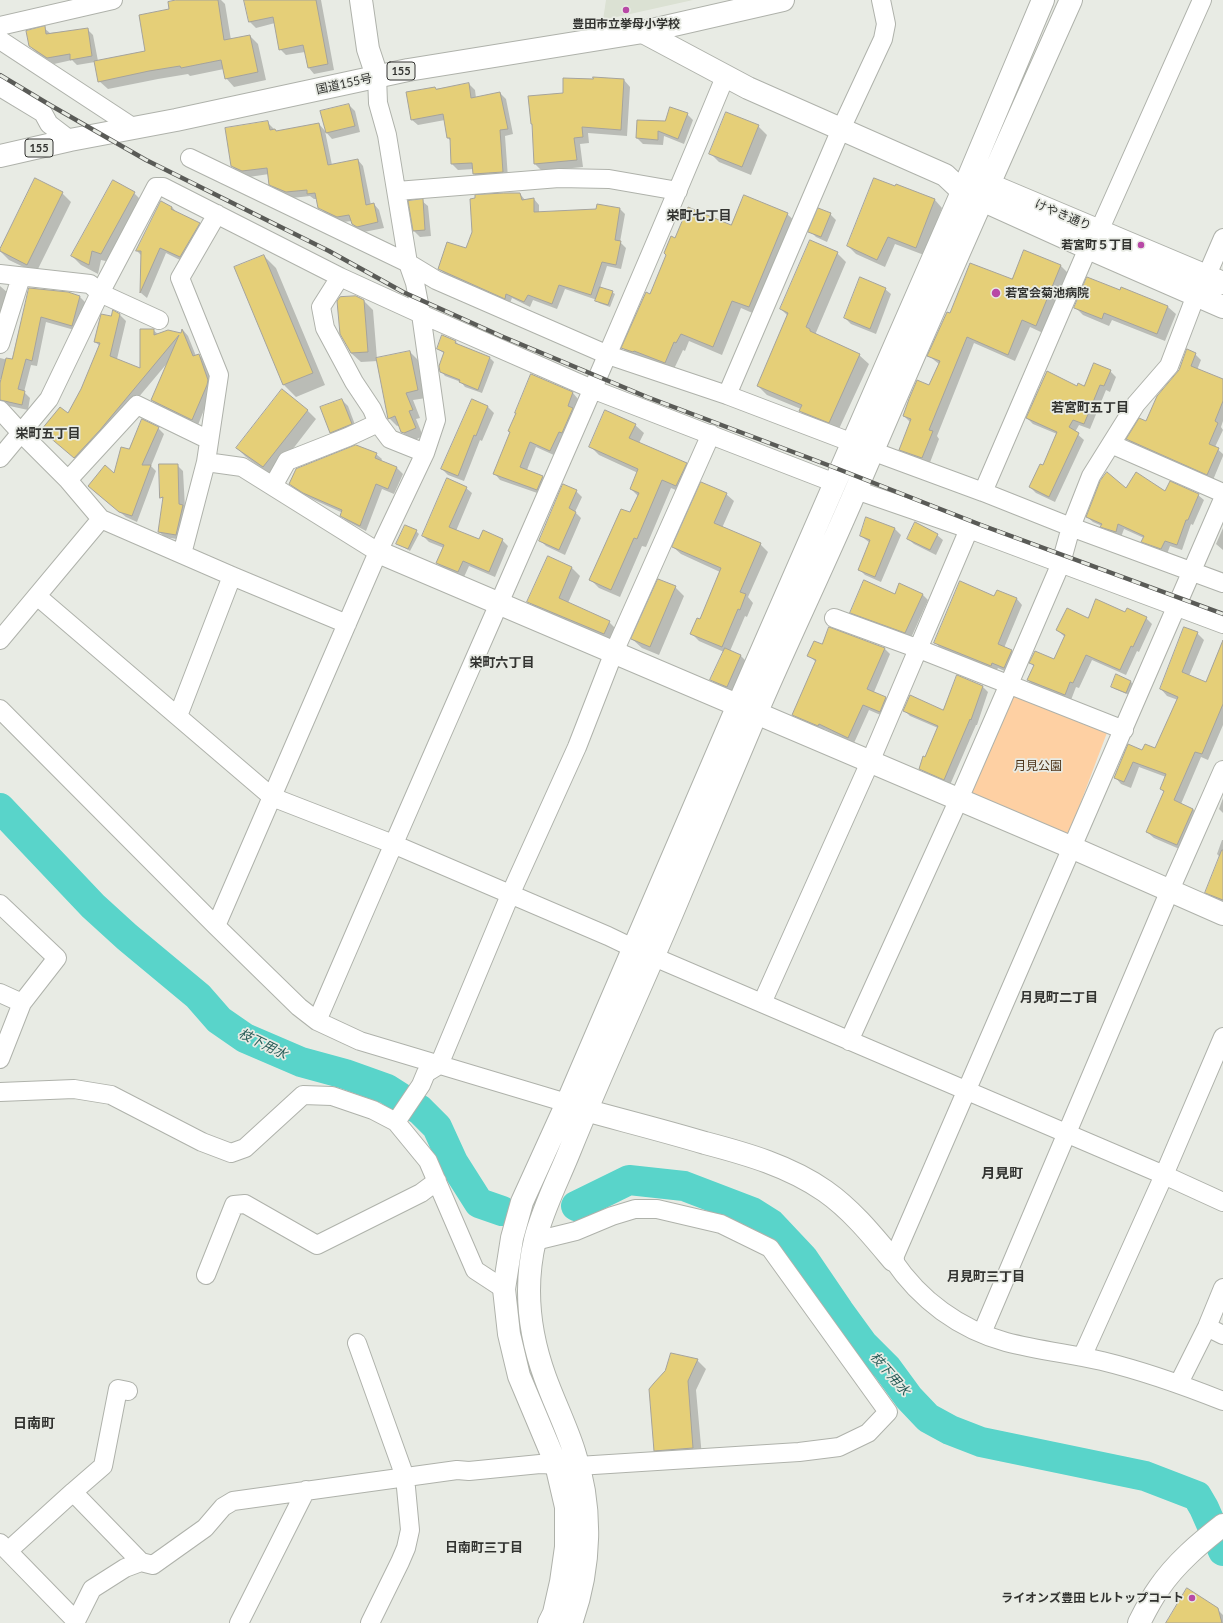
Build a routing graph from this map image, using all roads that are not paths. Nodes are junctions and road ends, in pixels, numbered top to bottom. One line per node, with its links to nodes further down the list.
1 (113, 0): 8 (street)
2 (360, 0): 11 (main road)
3 (783, 0): 9 (main road, 国道155号 / 155)
4 (881, 0): 15 (street)
5 (1043, 0): 19 (main road)
6 (1071, 0): 19 (main road)
7 (1202, 0): 24 (street)
8 (0, 26)
9 (644, 32): 11 (main road, 国道155号 / 155); 12 (main road)
10 (0, 40): 14 (street)
11 (377, 76): 14 (main road, 国道155号 / 155); 20 (street)
12 (725, 77): 15 (main road); 21 (street)
13 (0, 87): 16 (street)
14 (134, 128): 16 (main road, 国道155号 / 155)
15 (841, 129): 19 (main road); 38 (street)
16 (70, 140): 17 (main road, 国道155号 / 155)
17 (0, 156)
18 (190, 158): 25 (street)
19 (976, 188): 24 (main road); 45 (main road)
20 (396, 191): 21 (street); 25 (street)
21 (678, 191): 36 (street)
22 (217, 214): 28 (street); 30 (street); 43 (street)
23 (1223, 238): 29 (street)
24 (1093, 240): 29 (main road, けやき通り); 31 (main road); 53 (street)
25 (408, 264): 33 (street); 36 (street)
26 (0, 274): 27 (street)
27 (21, 277): 30 (street); 35 (street)
28 (340, 277): 33 (street); 40 (street)
29 (1215, 279)
30 (100, 293): 34 (street); 41 (street)
31 (1196, 295): 32 (main road); 44 (street)
32 (1223, 307)
33 (421, 314): 37 (street); 46 (street)
34 (159, 320)
35 (0, 344)
36 (608, 355): 37 (street); 38 (street)
37 (592, 389): 42 (street); 66 (street)
38 (727, 395): 45 (street)
39 (0, 410): 41 (street)
40 (378, 423): 46 (street); 51 (street)
41 (21, 434): 47 (street); 49 (street)
42 (711, 434): 50 (street); 73 (street)
43 (209, 440): 48 (street); 49 (street)
44 (1111, 444): 54 (street); 57 (street)
45 (862, 447): 50 (main road); 52 (main road); 53 (street)
46 (424, 453): 59 (street)
47 (0, 458)
48 (206, 462): 51 (street); 60 (street)
49 (68, 480): 56 (street)
50 (835, 483): 76 (main road)
51 (273, 486): 59 (street)
52 (856, 490): 58 (street); 76 (main road)
53 (983, 492): 57 (street)
54 (1223, 493)
55 (1223, 499): 62 (street)
56 (101, 519): 60 (street); 65 (street)
57 (1071, 527): 61 (street); 62 (street)
58 (969, 529): 61 (street); 72 (street)
59 (378, 552): 66 (main road); 69 (street)
60 (182, 554): 63 (street)
61 (1061, 563): 67 (street); 74 (street)
62 (1192, 571): 64 (street); 67 (street)
63 (232, 576): 69 (street); 77 (street)
64 (1223, 583)
65 (37, 596): 71 (street); 77 (street)
66 (499, 603): 73 (main road); 83 (street)
67 (1177, 607): 70 (street); 78 (street)
68 (834, 618): 72 (street)
69 (347, 624): 81 (street)
70 (1223, 624)
71 (0, 640)
72 (919, 649): 74 (street); 79 (street)
73 (614, 652): 76 (main road); 86 (street)
74 (1009, 684): 78 (street); 82 (street)
75 (0, 709): 89 (street)
76 (747, 709): 79 (main road); 90 (main road); 91 (main road)
77 (178, 716): 81 (street)
78 (1124, 730): 84 (street)
79 (870, 762): 82 (main road); 94 (street)
80 (1223, 770): 85 (street)
81 (272, 797): 83 (street); 89 (street)
82 (959, 799): 84 (main road); 97 (street)
83 (393, 844): 86 (street); 95 (street)
84 (1073, 848): 85 (main road); 100 (street)
85 (1170, 890): 88 (main road); 104 (street)
86 (510, 895): 90 (street); 99 (street)
87 (0, 904): 93 (street)
88 (1223, 914)
89 (216, 926): 95 (street)
90 (633, 948): 102 (main road)
91 (654, 957): 94 (street); 102 (main road)
92 (0, 993): 93 (street)
93 (22, 1003): 98 (street)
94 (762, 1003): 97 (street)
95 (317, 1022): 99 (street)
96 (1223, 1037): 105 (street)
97 (849, 1040): 100 (street)
98 (0, 1059)
99 (439, 1065): 102 (street); 103 (street)
100 (968, 1091): 104 (street); 109 (street)
101 (0, 1092): 103 (street)
102 (576, 1106): 108 (main road); 109 (main road); 112 (main road)
103 (399, 1118): 106 (street)
104 (1066, 1134): 105 (street); 114 (street)
105 (1164, 1175): 107 (street); 117 (street)
106 (437, 1181): 110 (street); 112 (street)
107 (1223, 1202)
108 (535, 1241): 122 (main road); 122 (street)
109 (893, 1260): 114 (street)
110 (206, 1275)
111 (1223, 1288): 113 (street)
112 (504, 1289): 121 (main road)
113 (1206, 1327): 115 (street); 118 (street)
114 (982, 1333): 117 (street)
115 (1223, 1335)
116 (357, 1343): 123 (street)
117 (1082, 1357): 118 (street)
118 (1179, 1383): 120 (street)
119 (128, 1391): 125 (street)
120 (1223, 1401)
121 (556, 1464): 122 (street); 123 (street); 132 (main road)
122 (578, 1466): 133 (main road)
123 (405, 1477): 124 (street); 131 (street)
124 (306, 1490): 128 (street); 130 (street)
125 (73, 1492): 127 (street); 128 (street)
126 (1217, 1530): 134 (main road)
127 (4, 1547): 129 (street)
128 (141, 1562): 129 (street)
129 (75, 1622)
130 (239, 1623)
131 (370, 1623)
132 (549, 1623)
133 (571, 1623)
134 (1139, 1623)

